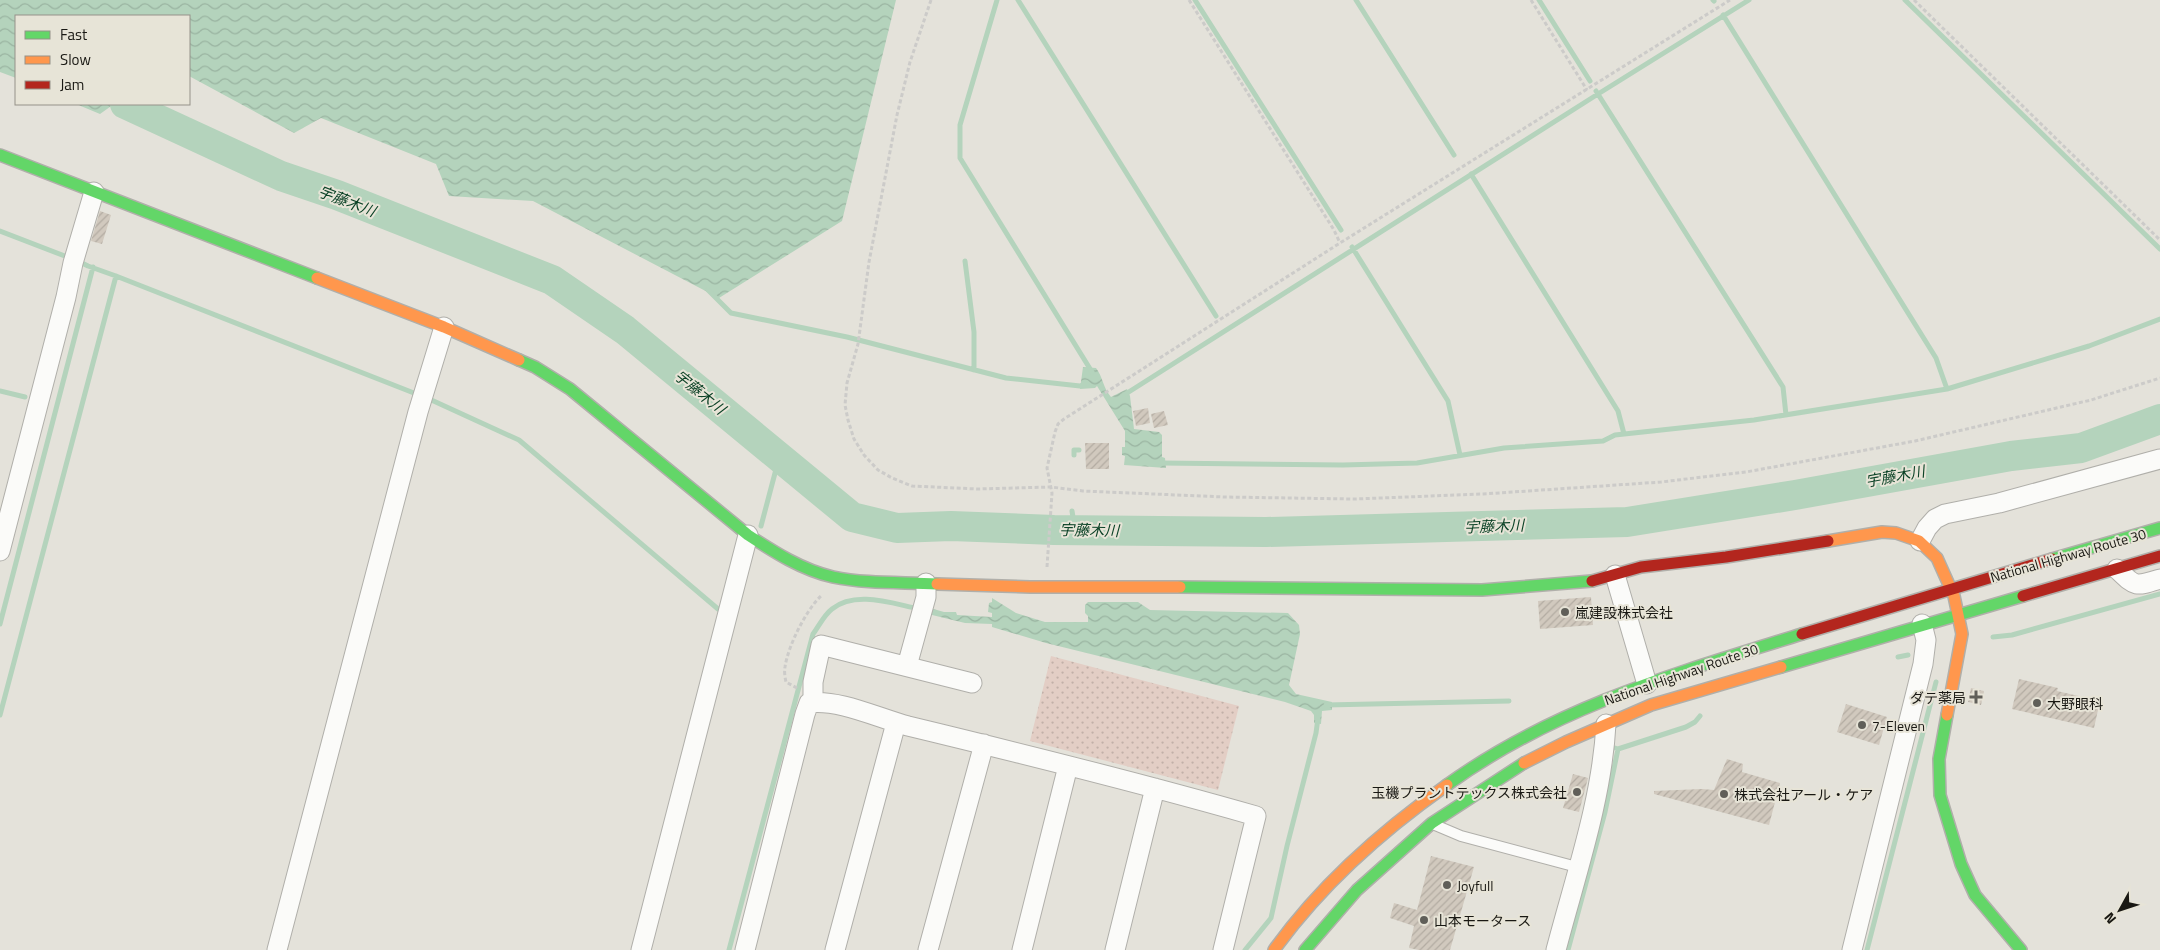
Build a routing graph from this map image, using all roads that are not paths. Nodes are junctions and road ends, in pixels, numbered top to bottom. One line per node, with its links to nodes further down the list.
1 (0, 156): 2 (main road)
2 (94, 192): 3 (main road); 8 (street)
3 (444, 327): 6 (main road); 28 (street)
4 (2160, 459): 7 (street)
5 (2160, 528): 14 (main road, National Highway Route 30)
6 (748, 535): 13 (main road); 29 (street)
7 (1920, 541): 11 (main road); 14 (main road)
8 (0, 551)
9 (2160, 556): 10 (main road, National Highway Route 30)
10 (2117, 569): 12 (street); 15 (main road, National Highway Route 30)
11 (1615, 575): 13 (main road); 19 (street)
12 (2160, 579)
13 (926, 583): 17 (street)
14 (1951, 588): 15 (main road); 19 (main road, National Highway Route 30)
15 (1960, 614): 16 (main road, National Highway Route 30); 40 (main road)
16 (1922, 624): 22 (main road, National Highway Route 30); 39 (street)
17 (907, 666): 18 (street); 20 (street)
18 (972, 683)
19 (1647, 684): 36 (main road, National Highway Route 30)
20 (813, 702): 21 (street); 30 (street)
21 (896, 723): 23 (street); 31 (street)
22 (1606, 724): 26 (main road, National Highway Route 30); 27 (street)
23 (984, 744): 24 (street); 32 (street)
24 (1068, 766): 25 (street); 33 (street)
25 (1155, 788): 34 (street); 35 (street)
26 (1432, 823): 27 (lane); 37 (main road, National Highway Route 30)
27 (1577, 868): 38 (street)
28 (277, 950)
29 (641, 950)
30 (745, 950)
31 (834, 950)
32 (928, 950)
33 (1022, 950)
34 (1115, 950)
35 (1223, 950)
36 (1274, 950)
37 (1305, 950)
38 (1556, 950)
39 (1852, 950)
40 (2022, 950)

